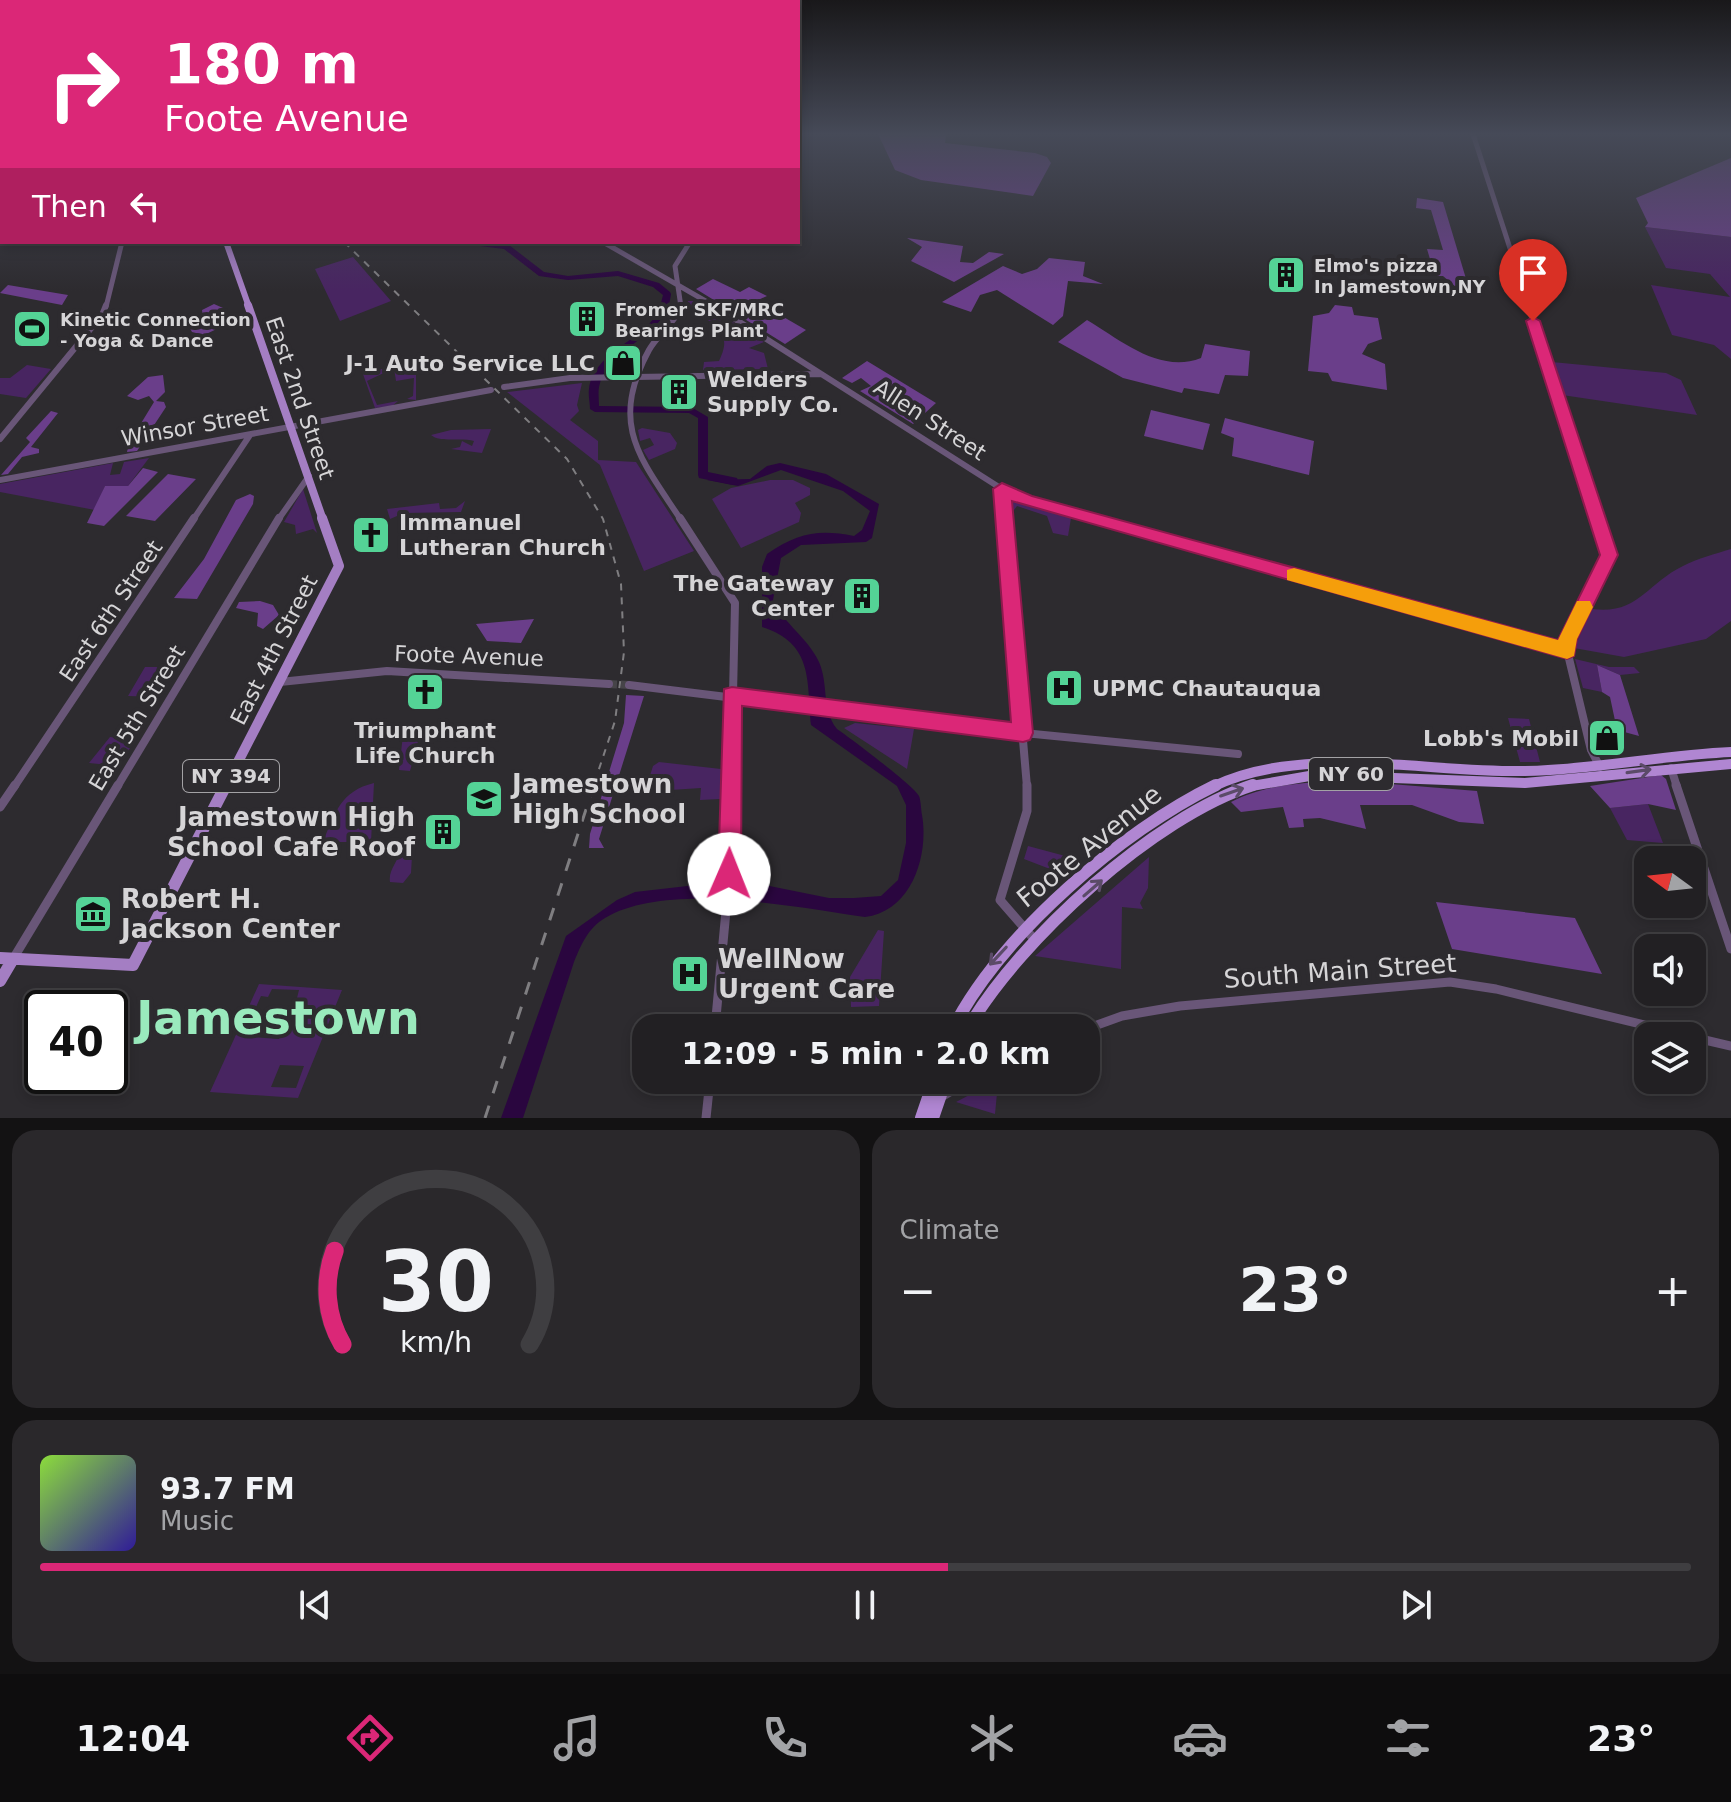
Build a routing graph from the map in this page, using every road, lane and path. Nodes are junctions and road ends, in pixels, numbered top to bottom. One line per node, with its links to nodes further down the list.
1 (1490, 186): 18 (street)
2 (122, 244): 13 (street)
3 (227, 244): 11 (main road, East 2nd Street / NY 394)
4 (607, 244): 6 (street, Allen Street)
5 (689, 244): 6 (street)
6 (677, 282): 7 (street, Allen Street); 8 (street)
7 (810, 371): 8 (street); 16 (street, Allen Street)
8 (637, 377): 9 (street); 22 (street)
9 (504, 387)
10 (491, 390): 11 (street, Winsor Street)
11 (292, 427): 12 (street, Winsor Street); 14 (main road, East 2nd Street / NY 394)
12 (250, 435): 15 (street, Winsor Street); 30 (street, East 6th Street)
13 (0, 439)
14 (309, 476): 17 (main road, East 2nd Street / NY 394); 33 (street, East 5th Street)
15 (0, 480)
16 (1002, 489): 18 (street, Allen Street); 23 (street)
17 (339, 566): 19 (main road, East 4th Street / NY 394)
18 (1567, 651): 28 (street)
19 (280, 682): 20 (street, Foote Avenue); 33 (main road, East 4th Street / NY 394)
20 (609, 684)
21 (629, 685): 22 (street)
22 (732, 696): 23 (street); 35 (street)
23 (1023, 733): 25 (street); 31 (street)
24 (1731, 752): 26 (highway, Foote Avenue / NY 60)
25 (1238, 754)
26 (1670, 760): 27 (highway, Foote Avenue / NY 60); 28 (highway, Foote Avenue / NY 60); 29 (highway, Foote Avenue / NY 60, one-way to 26); 32 (street)
27 (1731, 764)
28 (1599, 765): 29 (street); 31 (highway, Foote Avenue / NY 60)
29 (1608, 776): 31 (highway, Foote Avenue / NY 60, one-way to 29)
30 (0, 807)
31 (1030, 933): 36 (highway, Foote Avenue / NY 60, one-way to 36); 37 (highway, Foote Avenue / NY 60)
32 (1731, 949)
33 (7, 958): 34 (main road, East 5th Street)
34 (0, 981)
35 (716, 1014)
36 (961, 1014)
37 (976, 1014)
38 (1634, 1022): 39 (street, South Main Street)
39 (1100, 1024)
40 (1706, 1040): 41 (street, South Main Street)
41 (1731, 1046)
42 (709, 1094): 46 (street)
43 (938, 1094): 45 (highway)
44 (951, 1094): 45 (street)
45 (927, 1112)
46 (706, 1118)

